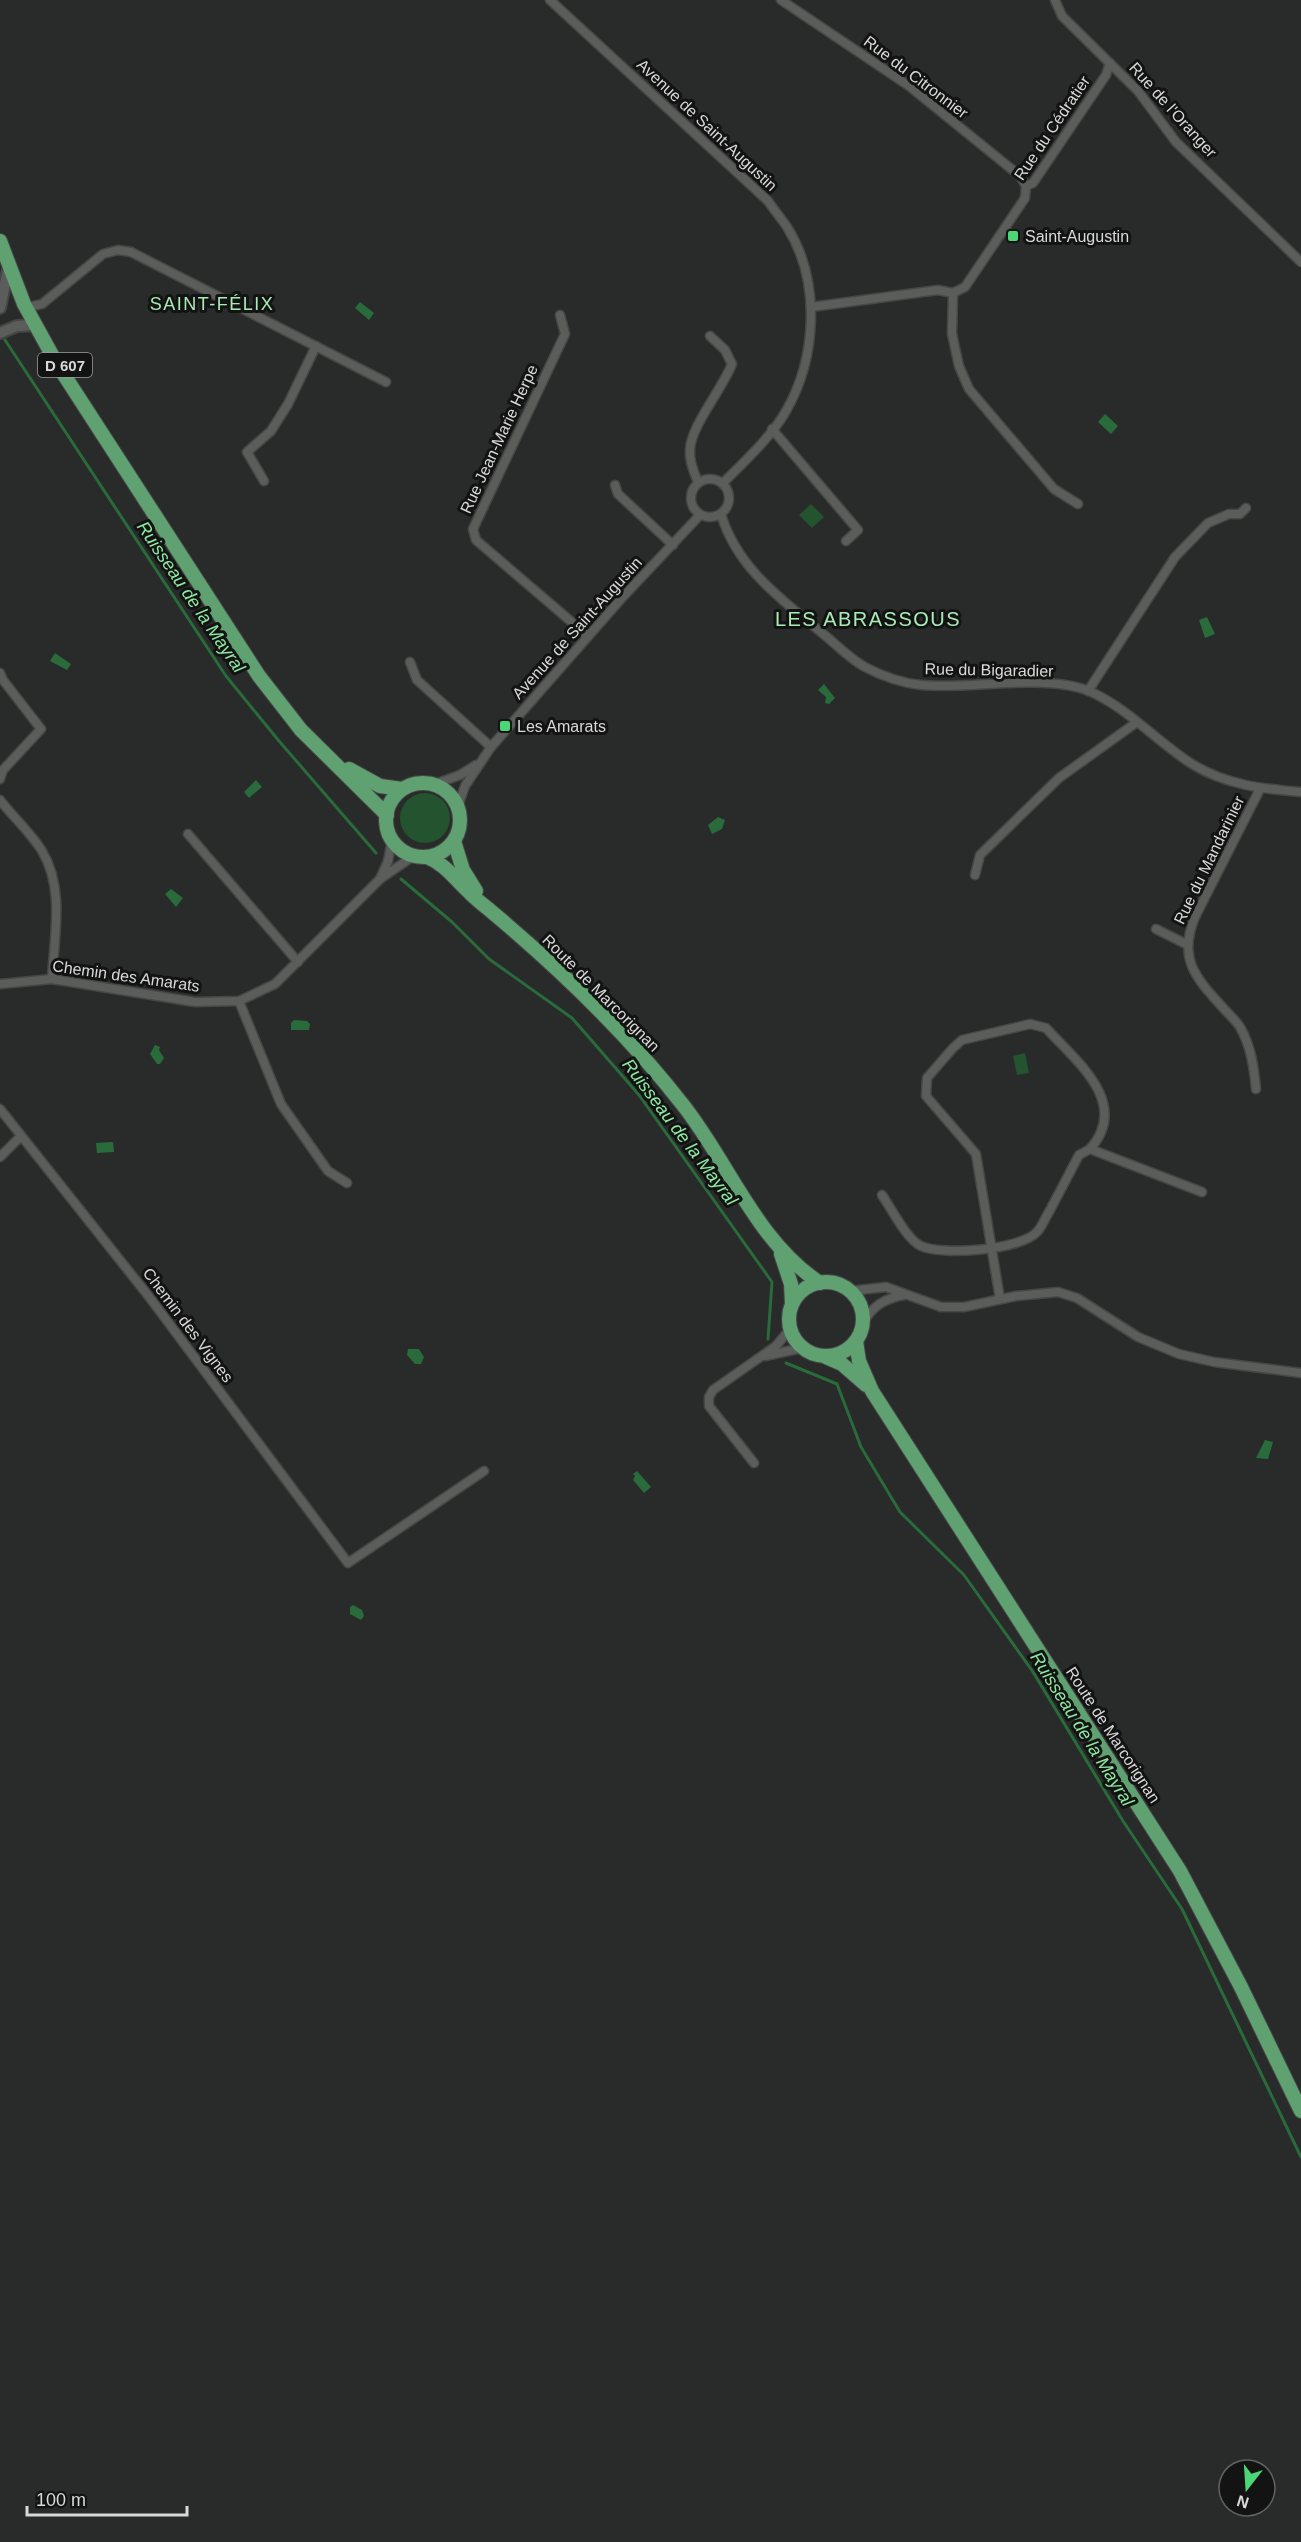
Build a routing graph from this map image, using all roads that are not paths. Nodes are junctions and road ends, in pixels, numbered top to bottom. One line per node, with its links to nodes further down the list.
1 (550, 0): 12 (street, Avenue de Saint-Augustin)
2 (781, 0): 5 (street, Rue du Citronnier)
3 (1054, 0): 4 (street, Rue de l'Oranger)
4 (1110, 63): 5 (street, Rue du Cédratier); 8 (street, Rue de l'Oranger)
5 (1026, 186): 10 (street, Rue du Cédratier)
6 (0, 231): 11 (main road, D 607)
7 (0, 241): 9 (main road, D 607)
8 (1301, 262)
9 (9, 265): 13 (street); 15 (main road, D 607)
10 (953, 293): 12 (street); 26 (street)
11 (33, 306): 18 (street); 20 (main road, D 607)
12 (811, 307): 21 (street, Avenue de Saint-Augustin)
13 (0, 308)
14 (560, 315): 32 (street, Rue Jean-Marie Herpe)
15 (35, 326): 16 (street); 20 (main road, D 607)
16 (0, 333)
17 (710, 336): 23 (street)
18 (316, 346): 19 (street); 22 (street)
19 (386, 382)
20 (96, 424): 38 (main road, D 607)
21 (772, 429): 24 (street, Avenue de Saint-Augustin); 30 (street)
22 (264, 481)
23 (698, 482): 24 (street); 29 (street)
24 (723, 483): 28 (street)
25 (615, 485): 31 (street)
26 (1078, 504)
27 (1246, 508): 35 (street)
28 (722, 514): 29 (street); 35 (street, Rue du Bigaradier)
29 (700, 515): 31 (street, Avenue de Saint-Augustin)
30 (846, 541)
31 (673, 545): 32 (street, Avenue de Saint-Augustin)
32 (588, 636): 37 (street, Avenue de Saint-Augustin)
33 (410, 662): 37 (street)
34 (0, 673): 40 (street)
35 (1088, 691): 36 (street, Rue du Bigaradier)
36 (1137, 722): 43 (street, Rue du Bigaradier); 52 (street)
37 (491, 747): 39 (street, Avenue de Saint-Augustin)
38 (331, 759): 42 (main road, D 607); 47 (main road, D 607)
39 (479, 763): 41 (street, Avenue de Saint-Augustin); 46 (street, Avenue de Saint-Augustin)
40 (0, 779)
41 (435, 784): 42 (main road); 46 (main road)
42 (402, 789): 47 (main road)
43 (1260, 789): 44 (street, Rue du Bigaradier); 56 (street, Rue du Mandarinier)
44 (1301, 792)
45 (0, 800): 58 (street)
46 (458, 807): 50 (main road)
47 (387, 815): 49 (main road)
48 (189, 834): 57 (street)
49 (392, 840): 51 (main road); 53 (street, Chemin des Amarats)
50 (454, 841): 51 (main road); 54 (main road)
51 (421, 856): 53 (street, Chemin des Amarats); 54 (main road)
52 (975, 875)
53 (380, 879): 57 (street, Chemin des Amarats)
54 (494, 914): 69 (main road, Route de Marcorignan)
55 (1156, 929): 56 (street, Rue du Mandarinier)
56 (1186, 944): 61 (street, Rue du Mandarinier)
57 (298, 963): 60 (street, Chemin des Amarats)
58 (52, 979): 59 (street, Chemin des Amarats); 60 (street, Chemin des Amarats)
59 (0, 984)
60 (239, 1001): 66 (street)
61 (1256, 1089)
62 (0, 1108): 63 (street, Chemin des Vignes)
63 (21, 1136): 65 (street); 85 (street, Chemin des Vignes)
64 (1089, 1149): 67 (street); 70 (street); 70 (street)
65 (0, 1157)
66 (347, 1183)
67 (1202, 1192)
68 (882, 1195): 70 (street)
69 (779, 1249): 71 (main road, Route de Marcorignan); 75 (main road, Route de Marcorignan)
70 (991, 1249): 74 (street)
71 (820, 1283): 72 (main road); 75 (main road)
72 (850, 1292): 73 (street); 76 (main road)
73 (904, 1295): 74 (street); 76 (street)
74 (1000, 1299): 82 (street)
75 (792, 1304): 77 (main road)
76 (862, 1324): 78 (main road)
77 (790, 1329): 79 (main road); 81 (street)
78 (856, 1341): 80 (main road); 83 (main road, Route de Marcorignan)
79 (802, 1348): 80 (main road); 81 (street)
80 (824, 1356): 83 (main road, Route de Marcorignan)
81 (762, 1357): 84 (street)
82 (1301, 1373)
83 (872, 1391): 86 (main road, Route de Marcorignan)
84 (754, 1463)
85 (484, 1471)
86 (1301, 2111)

